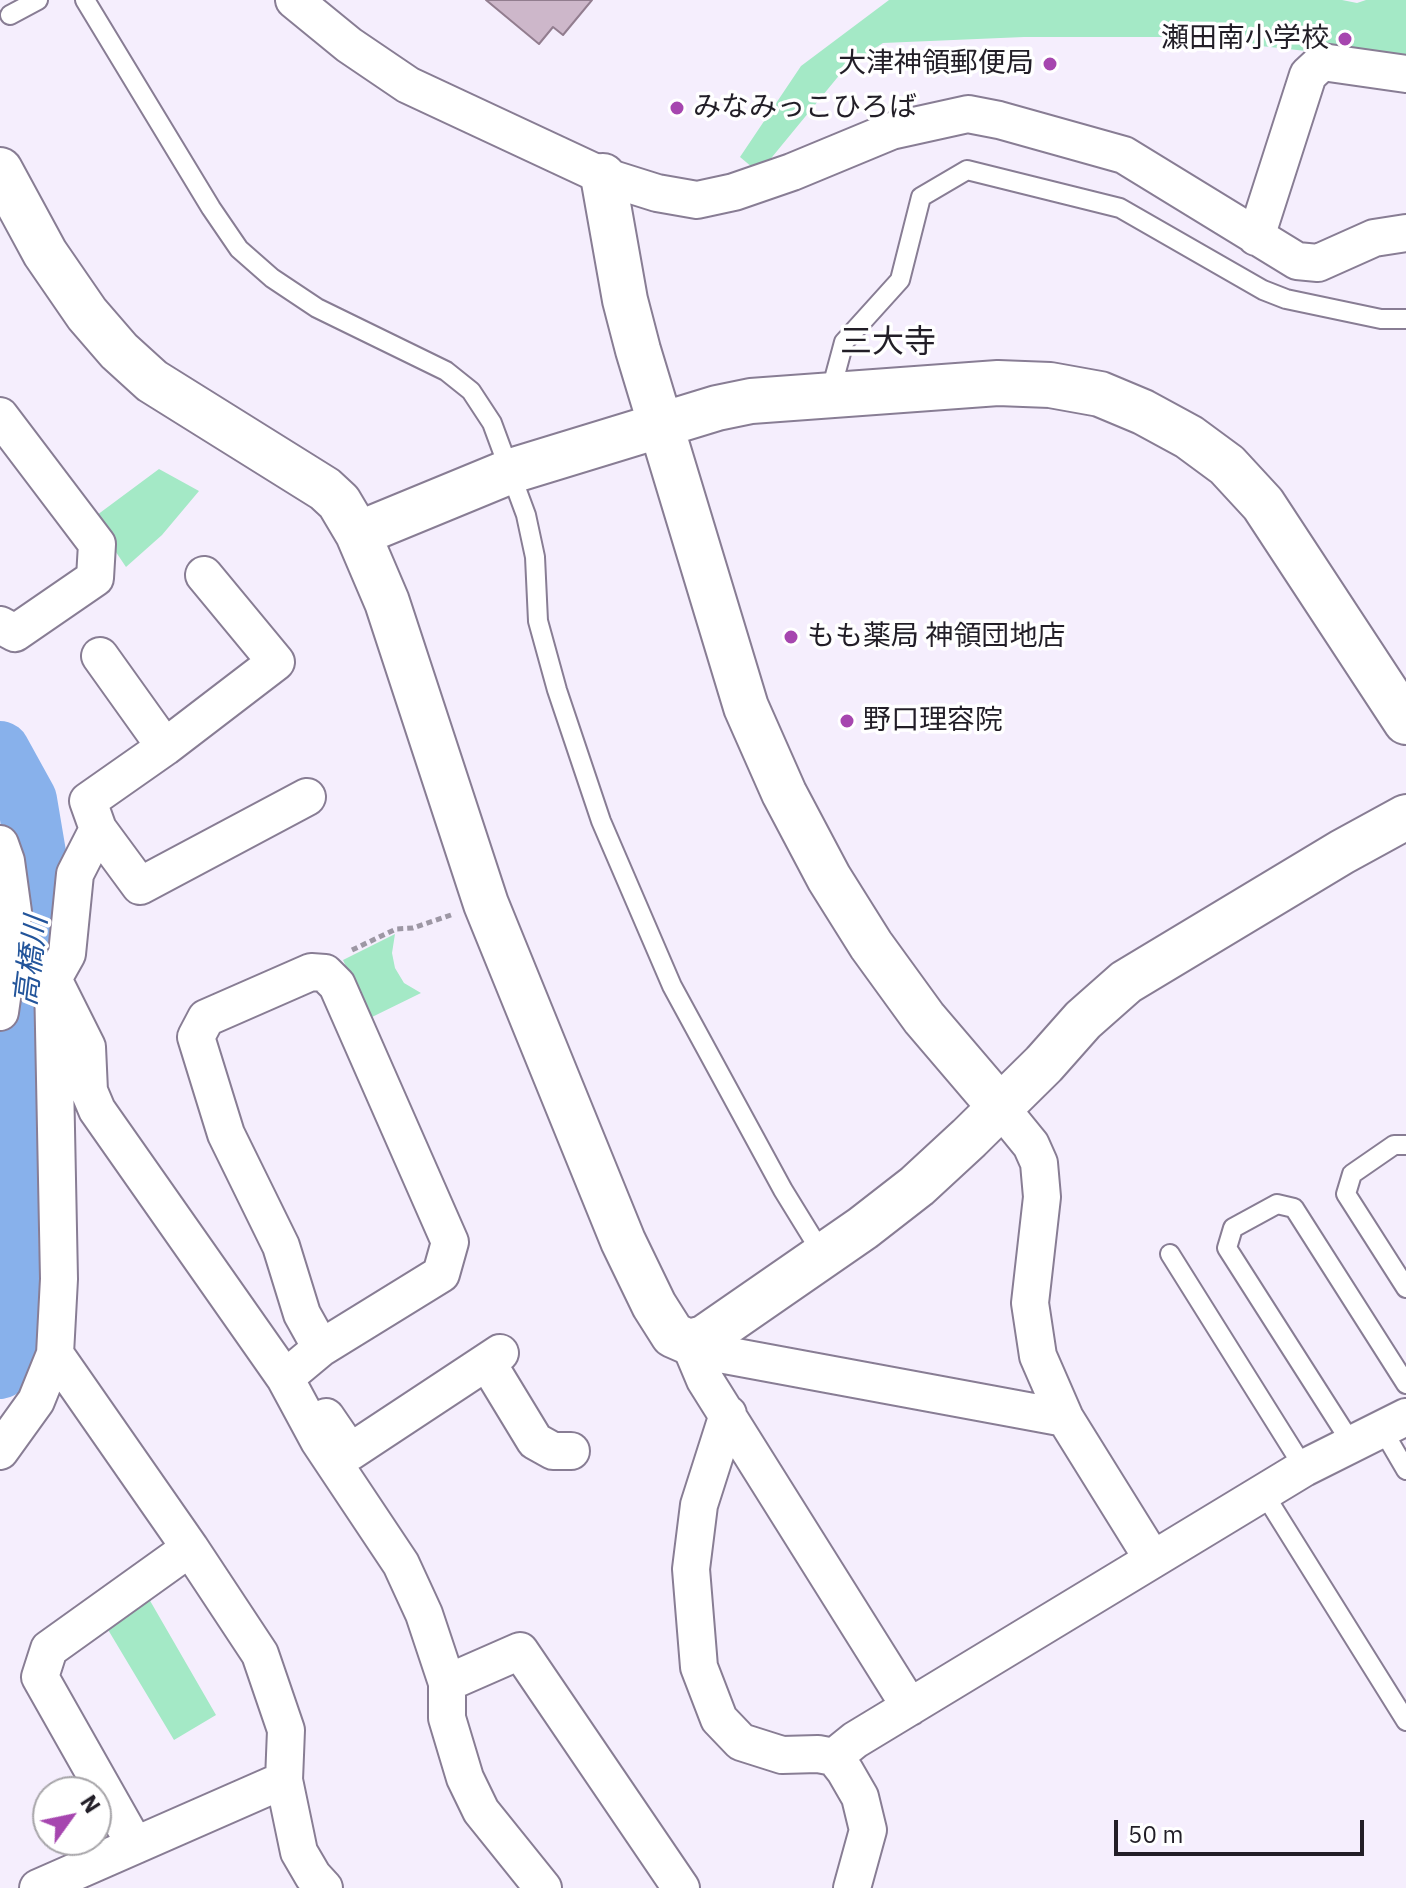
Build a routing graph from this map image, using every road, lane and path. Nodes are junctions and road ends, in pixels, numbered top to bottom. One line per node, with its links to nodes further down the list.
1 (38, 0): 4 (lane)
2 (85, 0): 14 (lane)
3 (294, 0): 7 (street)
4 (10, 15)
5 (1406, 74): 9 (street)
6 (0, 170): 15 (street)
7 (603, 176): 9 (street); 13 (street)
8 (1406, 233): 9 (street)
9 (1256, 237)
10 (1406, 319): 11 (lane)
11 (830, 394): 13 (street); 19 (street)
12 (0, 416): 17 (street)
13 (661, 425): 14 (street); 29 (street)
14 (511, 471): 15 (street); 32 (lane)
15 (358, 534): 25 (street)
16 (204, 575): 20 (street)
17 (0, 625)
18 (100, 656): 20 (street)
19 (1406, 722)
20 (165, 747): 23 (street)
21 (307, 797): 23 (street)
22 (1406, 817): 29 (street)
23 (98, 829): 27 (street)
24 (0, 844): 27 (street)
25 (486, 904): 26 (path); 34 (street)
26 (325, 973): 35 (street); 35 (street)
27 (31, 975): 28 (street); 36 (street); 38 (street)
28 (0, 1012)
29 (1000, 1107): 32 (street); 40 (street)
30 (1406, 1145): 33 (lane)
31 (1170, 1254): 44 (lane)
32 (823, 1255): 34 (street)
33 (1406, 1288)
34 (689, 1342): 39 (street); 40 (street)
35 (321, 1348): 38 (street)
36 (55, 1354): 42 (street); 47 (street)
37 (1406, 1384): 41 (lane)
38 (292, 1389): 43 (street); 49 (street)
39 (728, 1414): 50 (street); 52 (street)
40 (1065, 1418): 48 (street)
41 (1380, 1430): 44 (street); 45 (lane)
42 (0, 1451)
43 (571, 1451)
44 (1304, 1468): 46 (street)
45 (1406, 1470)
46 (1263, 1492): 48 (street); 51 (lane)
47 (190, 1548): 53 (street); 54 (street)
48 (1152, 1558): 50 (street)
49 (447, 1683): 57 (street); 58 (street)
50 (910, 1707): 52 (street)
51 (1406, 1721)
52 (834, 1757): 59 (street)
53 (284, 1780): 54 (street); 56 (street)
54 (135, 1845): 55 (street)
55 (38, 1888)
56 (324, 1888)
57 (543, 1888)
58 (681, 1888)
59 (852, 1888)

